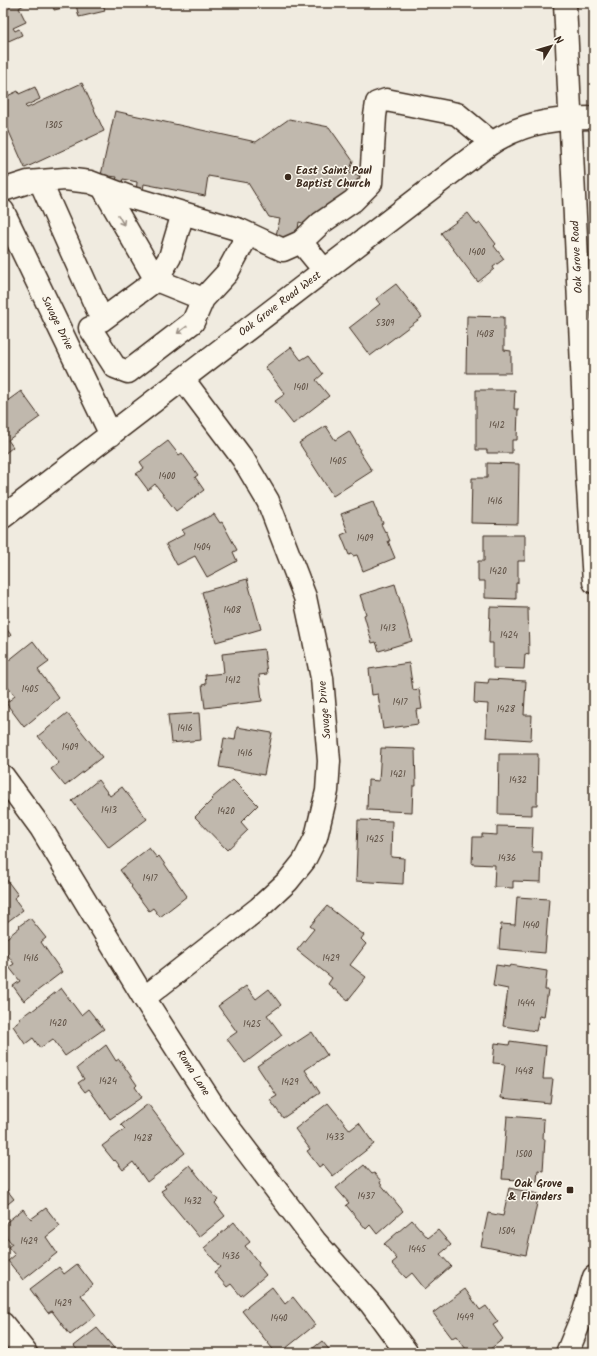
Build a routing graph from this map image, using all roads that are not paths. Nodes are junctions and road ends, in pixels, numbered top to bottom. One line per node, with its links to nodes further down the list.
1 (565, 3): 2 (street, Oak Grove Road)
2 (570, 118): 3 (street, Oak Grove Road West); 4 (street, Oak Grove Road West); 20 (street, Oak Grove Road)
3 (594, 118)
4 (492, 143): 11 (street); 12 (street, Oak Grove Road West)
5 (34, 181): 6 (street); 7 (street); 15 (street)
6 (102, 186): 9 (street); 13 (street, one-way to 13)
7 (3, 190)
8 (3, 212): 16 (street, Savage Drive)
9 (183, 213): 10 (street); 13 (street)
10 (248, 234): 11 (street); 14 (street)
11 (301, 242): 12 (street)
12 (324, 270): 17 (street, Oak Grove Road West)
13 (156, 280): 14 (street); 15 (street)
14 (203, 299): 15 (street, one-way to 15)
15 (96, 324): 16 (street)
16 (65, 340): 18 (street, Savage Drive)
17 (183, 378): 18 (street, Oak Grove Road West); 22 (street, Savage Drive)
18 (111, 435): 19 (street, Oak Grove Road West)
19 (3, 517)
20 (594, 582)
21 (3, 776): 22 (street, Roma Lane)
22 (144, 998): 26 (street, Roma Lane)
23 (594, 1277): 27 (street)
24 (3, 1324): 25 (street)
25 (26, 1353)
26 (407, 1353)
27 (567, 1353)

